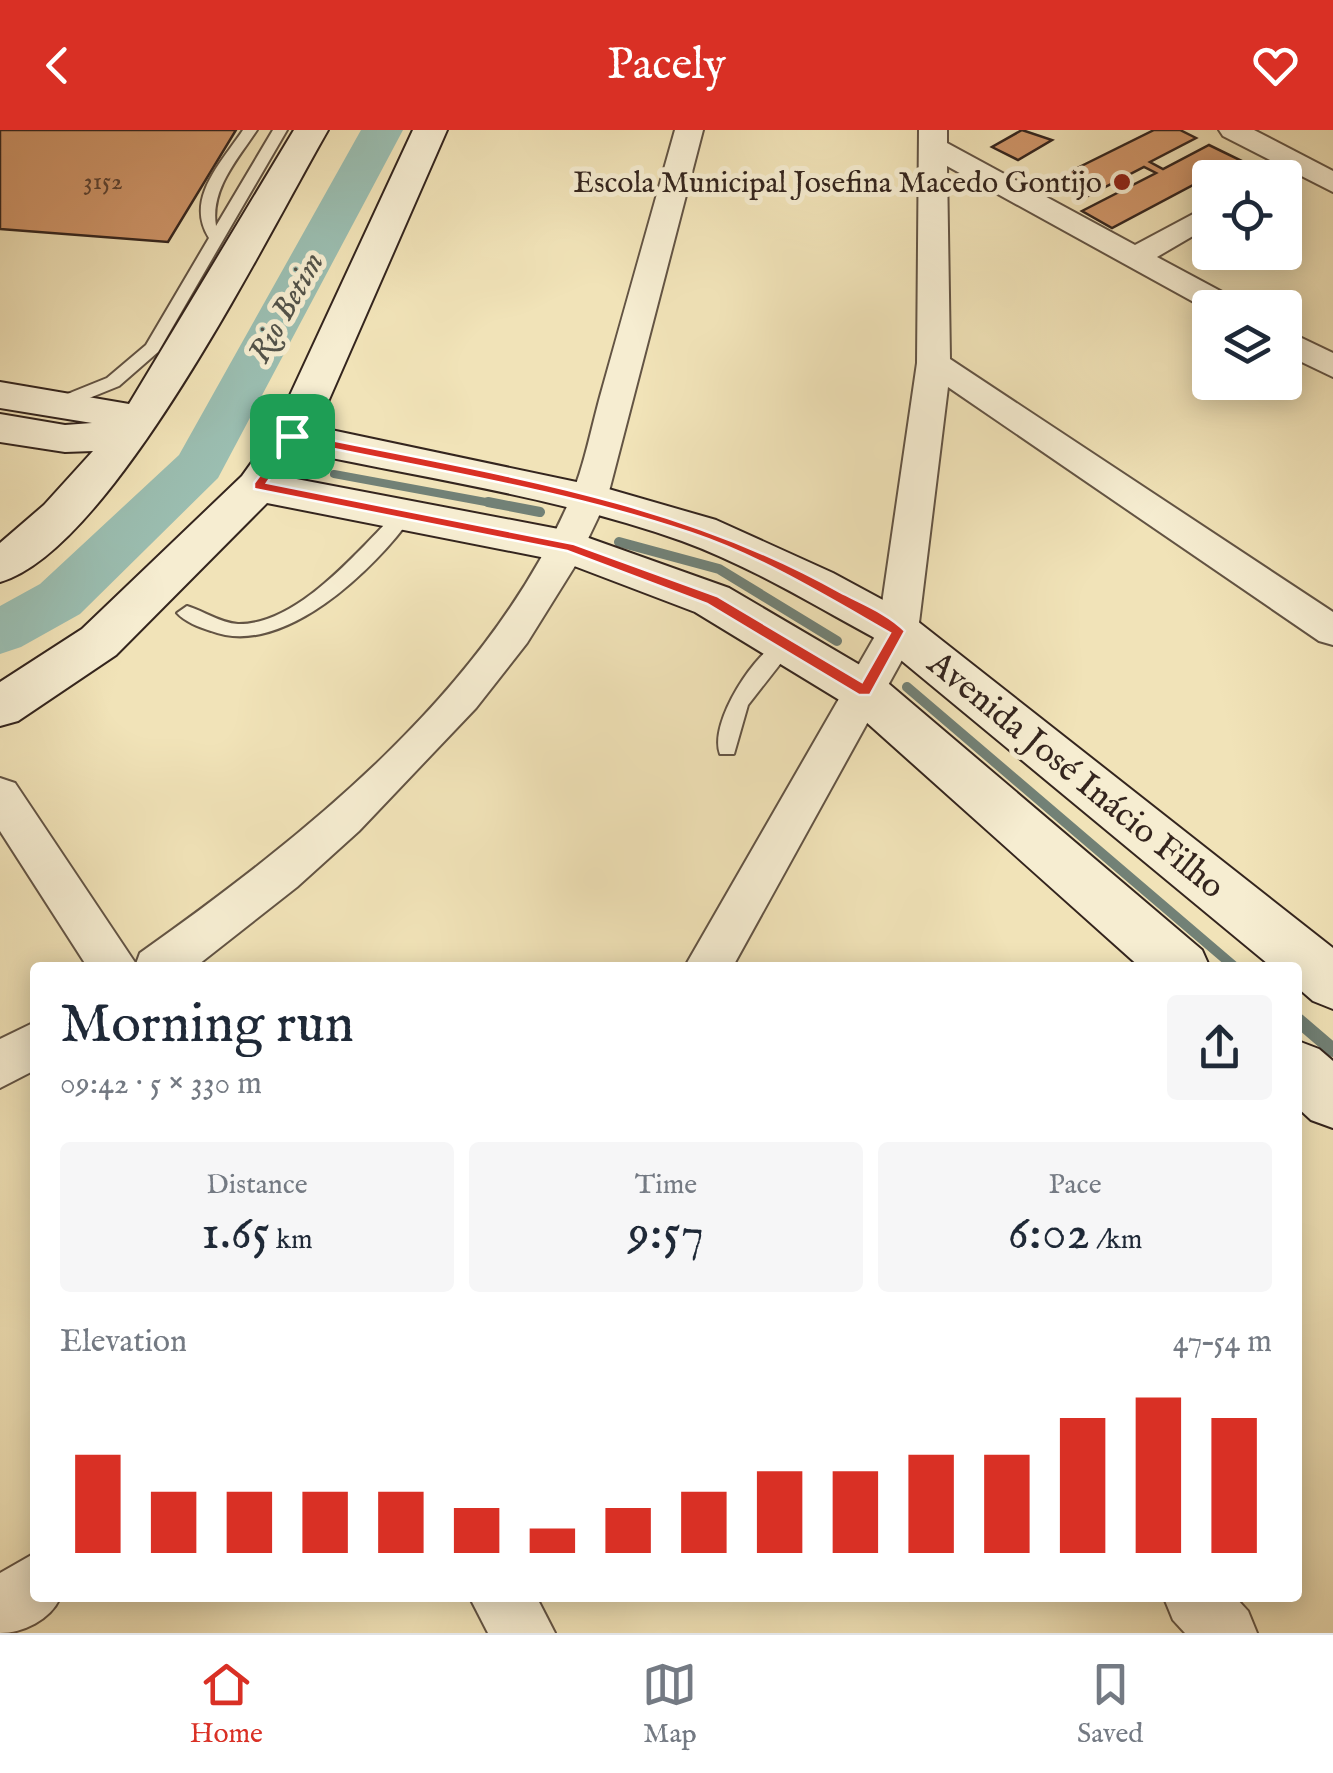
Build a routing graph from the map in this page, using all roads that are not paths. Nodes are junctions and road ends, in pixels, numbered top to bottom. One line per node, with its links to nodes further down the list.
1 (250, 130): 12 (lane)
2 (280, 130): 12 (lane)
3 (311, 130): 14 (street)
4 (430, 130): 22 (street)
5 (689, 130): 24 (street)
6 (1233, 130): 8 (street)
7 (932, 138): 13 (street); 18 (street)
8 (1271, 160)
9 (1302, 175): 10 (street)
10 (1333, 183)
11 (1192, 224): 13 (street)
12 (217, 239): 14 (lane)
13 (1136, 256): 15 (street)
14 (210, 278): 16 (lane); 16 (lane); 26 (street)
15 (1196, 290)
16 (174, 313): 20 (lane)
17 (1302, 349): 19 (street)
18 (934, 363): 30 (street); 31 (street)
19 (1333, 366)
20 (61, 404): 21 (street); 21 (street)
21 (2, 418): 26 (street)
22 (292, 436): 23 (street); 24 (street, Avenida José Inácio Filho)
23 (258, 486): 25 (street, Avenida José Inácio Filho); 34 (street)
24 (588, 499): 27 (street); 30 (street, Avenida José Inácio Filho)
25 (405, 514): 27 (street, Avenida José Inácio Filho); 29 (lane)
26 (58, 516): 28 (street)
27 (569, 547): 32 (street, Avenida José Inácio Filho); 38 (street)
28 (0, 566)
29 (187, 613)
30 (898, 631): 33 (street); 41 (street, Avenida José Inácio Filho)
31 (1333, 631)
32 (785, 645): 33 (street, Avenida José Inácio Filho); 35 (lane)
33 (864, 691): 39 (street); 40 (street, Avenida José Inácio Filho)
34 (0, 707)
35 (728, 748)
36 (0, 795): 37 (street)
37 (110, 962)
38 (165, 962)
39 (710, 962)
40 (1175, 962)
41 (1333, 984)
42 (30, 1047): 43 (street)
43 (0, 1066)
44 (1302, 1073): 45 (street)
45 (1333, 1100)
46 (30, 1588): 49 (street)
47 (504, 1602): 50 (street)
48 (1198, 1602): 51 (street)
49 (0, 1611)
50 (524, 1633)
51 (1226, 1633)

